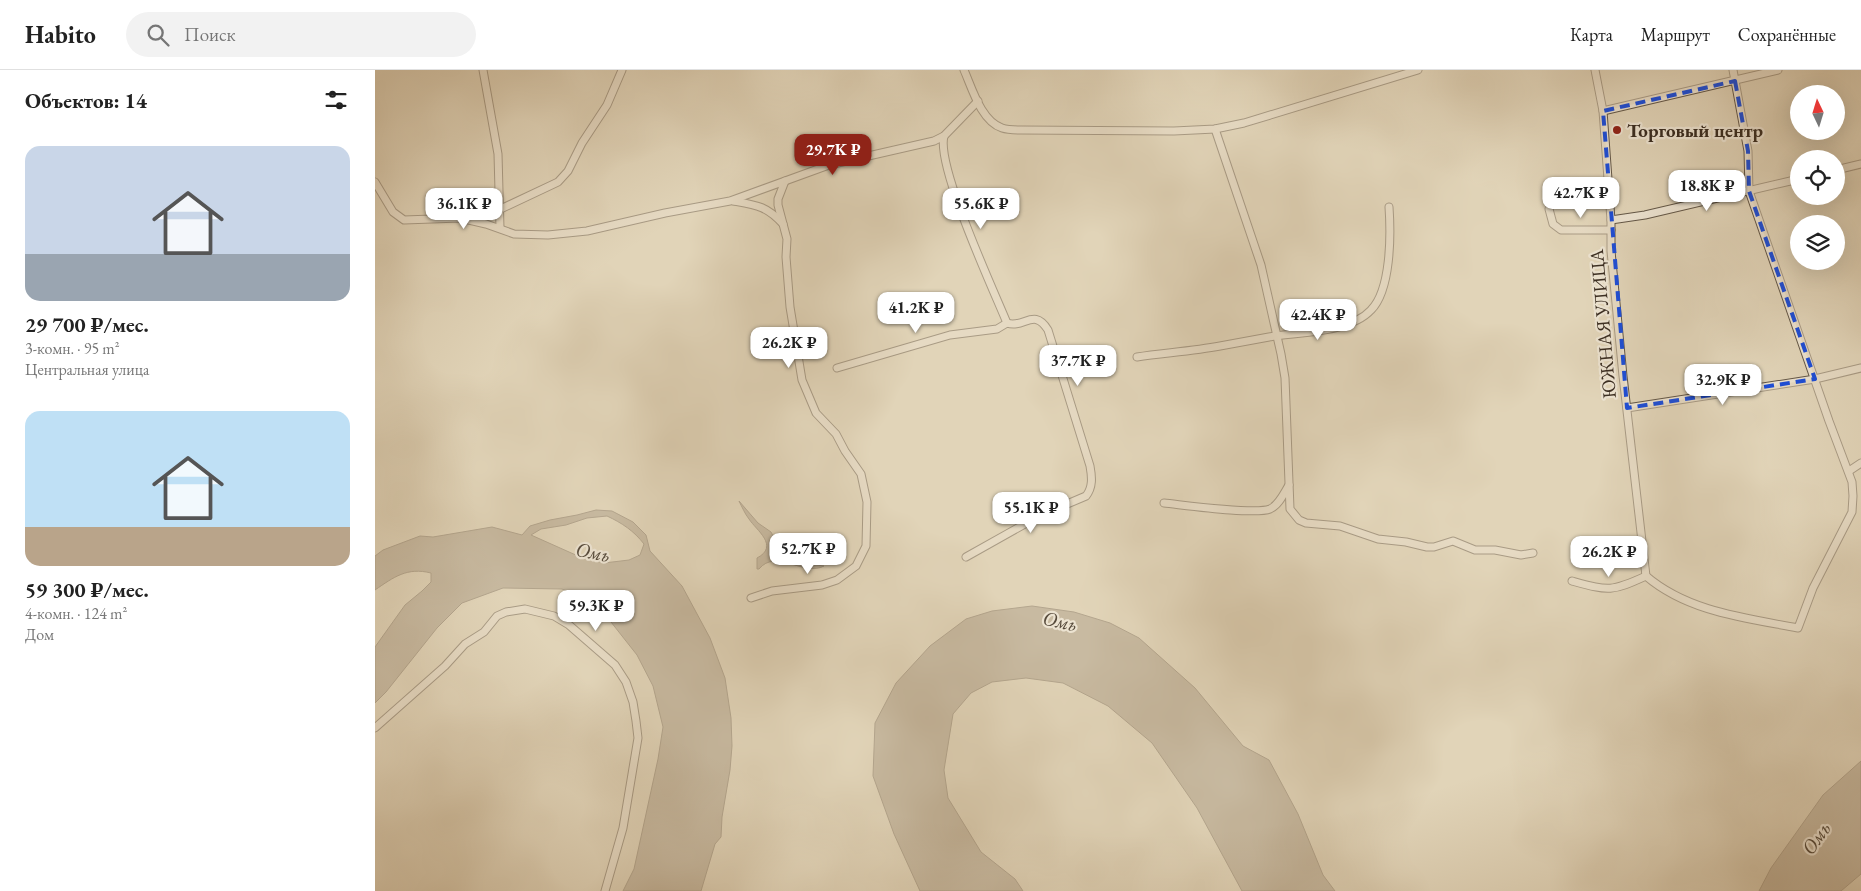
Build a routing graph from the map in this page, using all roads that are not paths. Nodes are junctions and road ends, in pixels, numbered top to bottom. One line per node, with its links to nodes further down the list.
1 (483, 70): 23 (street)
2 (622, 70): 23 (street)
3 (964, 70): 11 (street)
4 (1386, 70): 9 (street)
5 (1418, 70): 9 (street)
6 (1595, 70): 12 (street, ЮЖНАЯ УЛИЦА)
7 (1733, 70): 10 (street)
8 (1778, 70): 10 (street)
9 (1393, 78): 13 (street)
10 (1735, 81): 12 (street); 20 (street)
11 (978, 101): 13 (street); 14 (street)
12 (1603, 111): 26 (street, ЮЖНАЯ УЛИЦА)
13 (1215, 129): 31 (street)
14 (944, 136): 17 (street); 30 (street)
15 (1861, 164): 16 (street)
16 (1845, 168)
17 (785, 181): 21 (street); 27 (street)
18 (1790, 181): 20 (street)
19 (375, 182): 25 (street)
20 (1749, 191): 26 (street); 35 (street)
21 (730, 201): 27 (street); 28 (street)
22 (1389, 207): 31 (street)
23 (500, 209): 25 (street); 28 (street)
24 (1549, 209): 29 (street)
25 (460, 218): 28 (street)
26 (1611, 220): 29 (street, ЮЖНАЯ УЛИЦА)
27 (785, 226): 45 (street)
28 (500, 228)
29 (1611, 230): 36 (street, ЮЖНАЯ УЛИЦА)
30 (1007, 323): 33 (street); 42 (street)
31 (1276, 336): 32 (street); 39 (street)
32 (1137, 357)
33 (837, 368)
34 (1861, 368): 35 (street)
35 (1815, 379): 36 (street); 38 (street)
36 (1627, 408): 43 (street, ЮЖНАЯ УЛИЦА)
37 (1861, 463): 38 (street)
38 (1849, 471): 43 (street)
39 (1289, 484): 40 (street); 41 (street)
40 (1164, 503)
41 (1533, 553)
42 (966, 558)
43 (1646, 576): 44 (street)
44 (1572, 581)
45 (751, 598)
46 (375, 728): 47 (street)
47 (605, 891)

